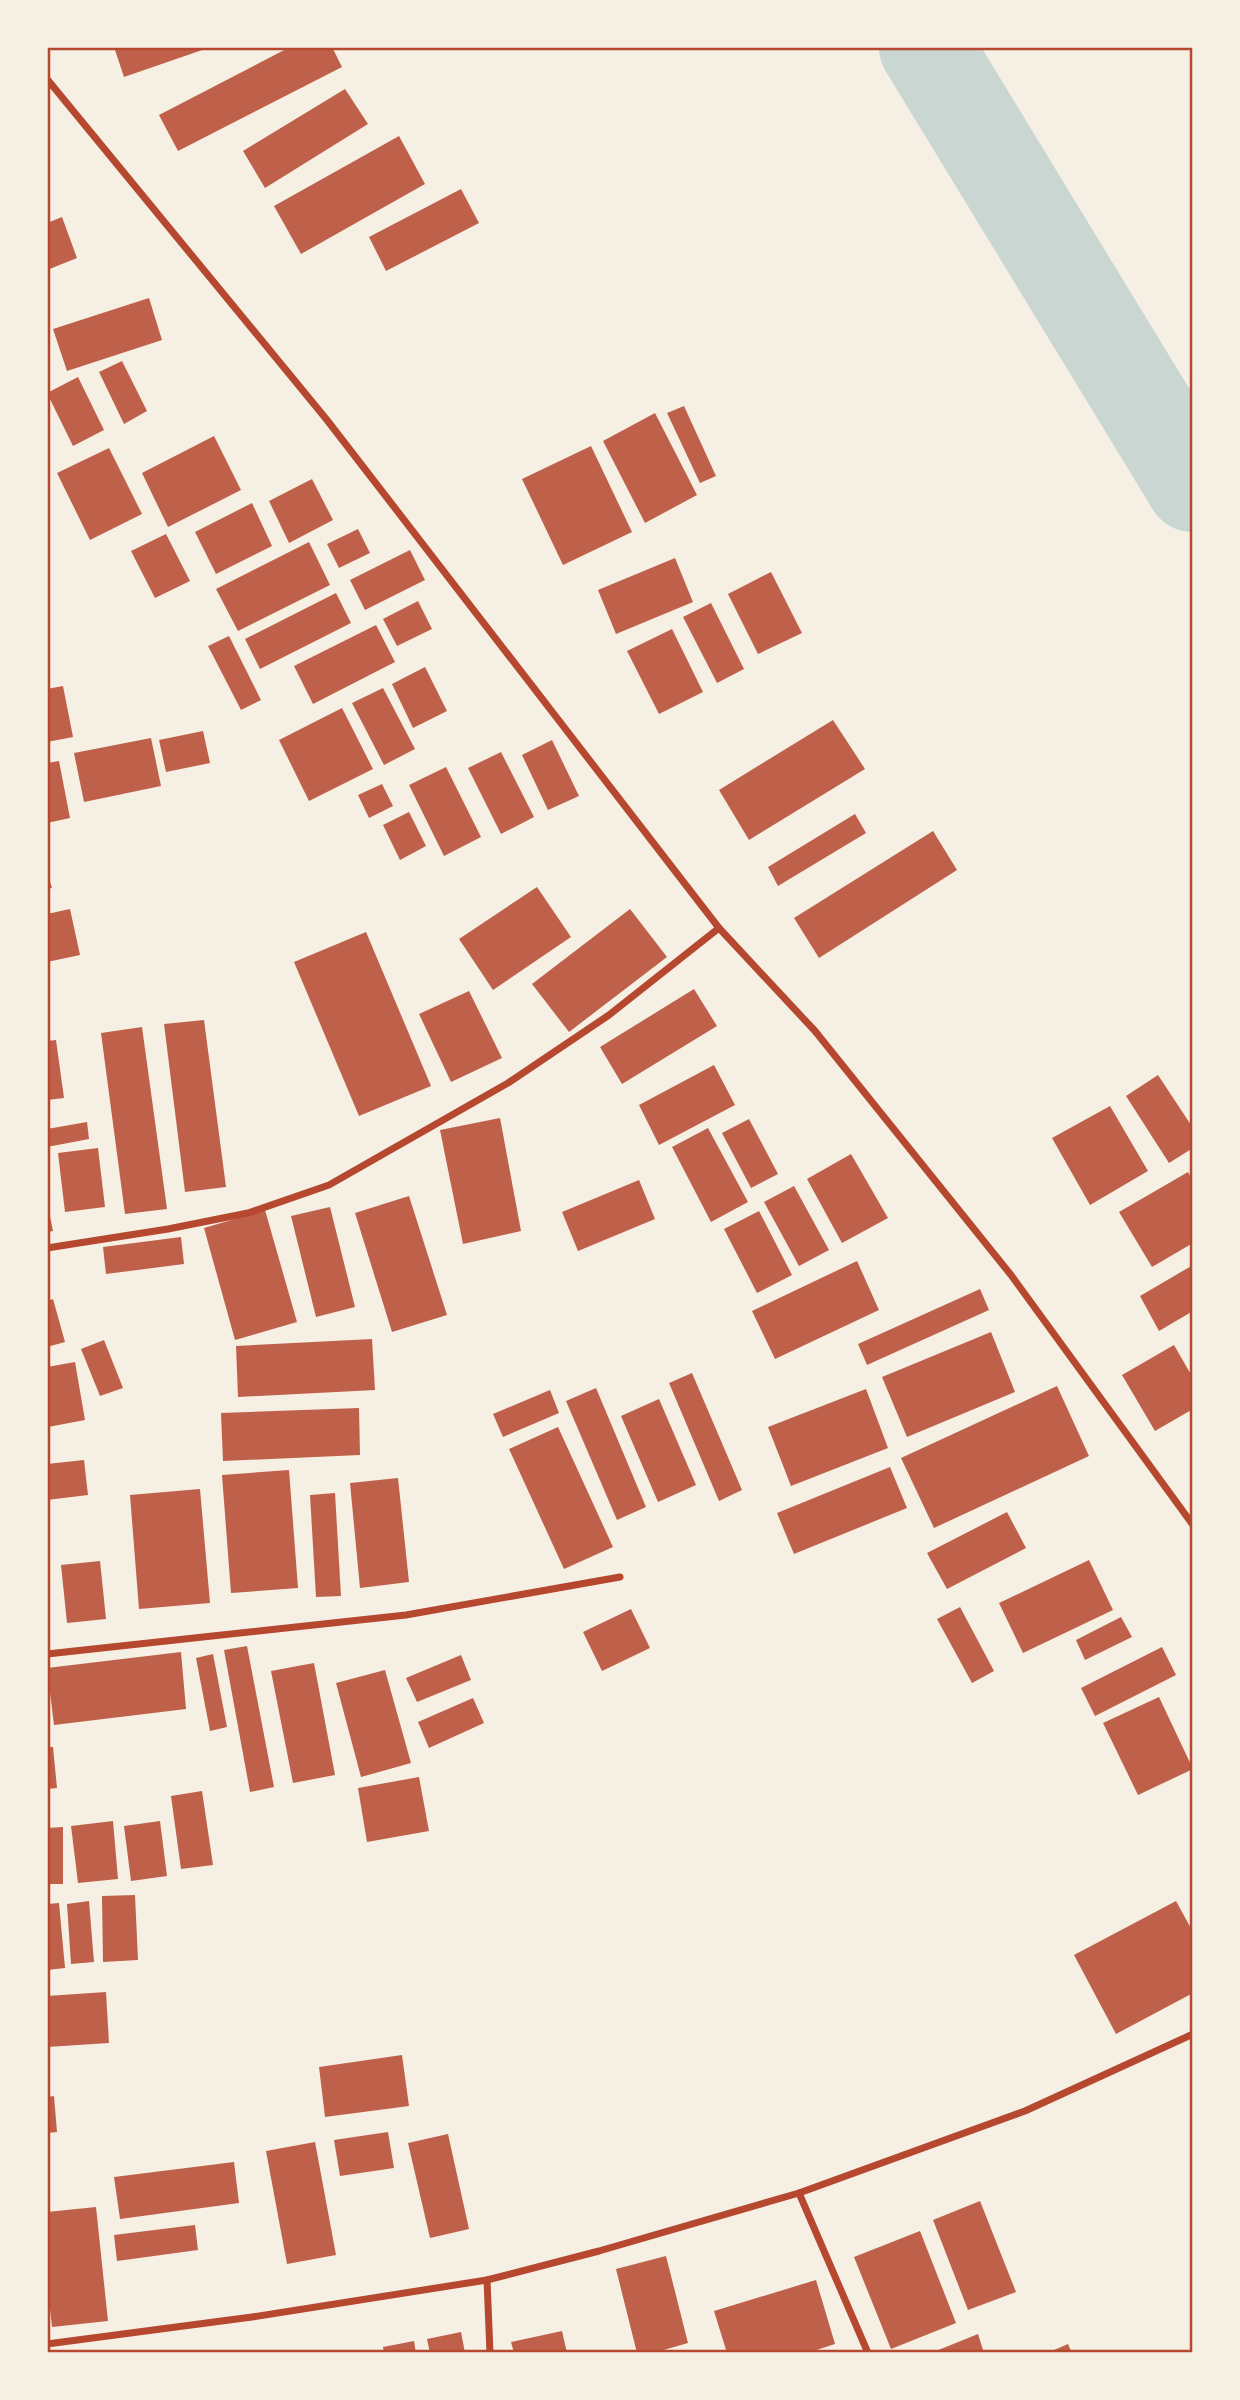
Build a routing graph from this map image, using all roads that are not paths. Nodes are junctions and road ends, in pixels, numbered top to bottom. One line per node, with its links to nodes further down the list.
1 (47, 79): 2 (street)
2 (719, 928): 3 (street); 4 (street)
3 (47, 1248)
4 (1193, 1525)
5 (620, 1577): 6 (street)
6 (47, 1654)
7 (1193, 2034): 8 (street)
8 (799, 2193): 9 (street); 12 (street)
9 (487, 2280): 10 (street); 11 (street)
10 (47, 2344)
11 (490, 2353)
12 (868, 2353)

